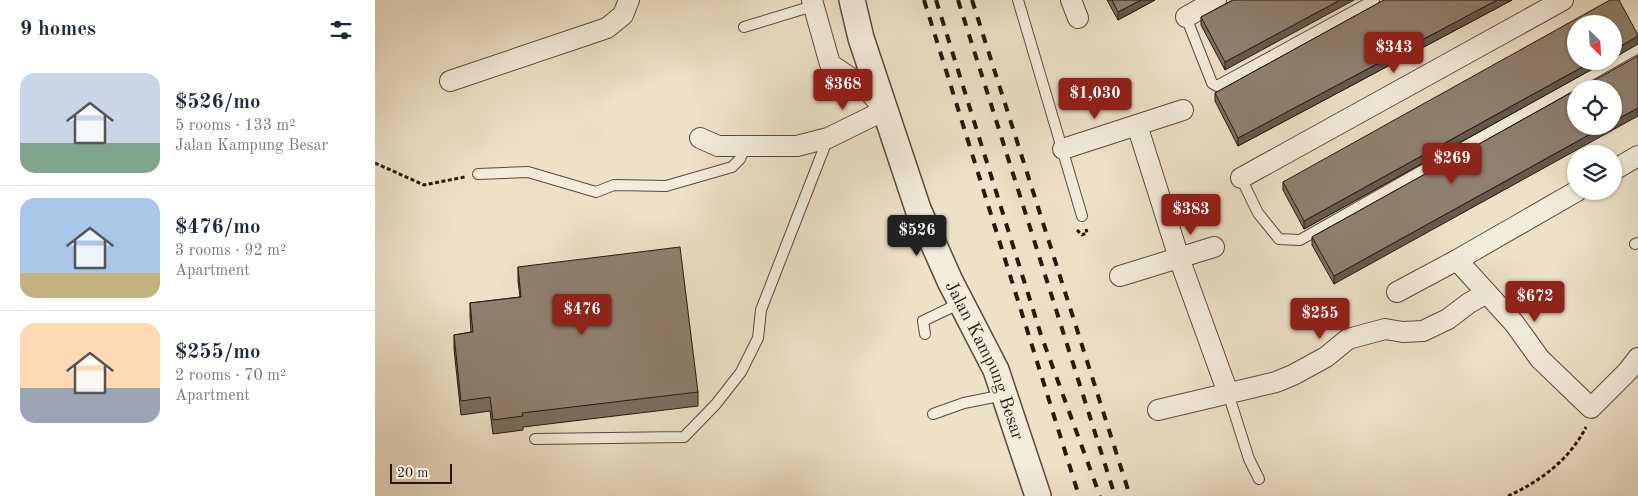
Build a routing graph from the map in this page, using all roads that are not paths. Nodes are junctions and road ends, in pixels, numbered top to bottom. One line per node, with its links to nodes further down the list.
1 (629, 0): 11 (street)
2 (852, 0): 12 (street, Jalan Kampung Besar)
3 (1018, 0): 18 (lane)
4 (1216, 0): 8 (street)
5 (1374, 0): 8 (lane)
6 (1563, 0): 22 (street)
7 (813, 3): 9 (lane); 12 (street)
8 (1187, 17)
9 (744, 27)
10 (1638, 48): 22 (lane)
11 (450, 81)
12 (885, 110): 16 (street); 31 (street, Jalan Kampung Besar)
13 (1183, 110): 14 (street)
14 (1137, 125): 18 (street); 26 (street)
15 (700, 138): 17 (street)
16 (828, 138): 17 (street); 38 (lane)
17 (745, 147): 21 (lane)
18 (1063, 148): 24 (lane)
19 (1638, 156): 20 (street)
20 (1622, 165)
21 (478, 174)
22 (1241, 178)
23 (1567, 197): 27 (street)
24 (1082, 216)
25 (1214, 247): 26 (street)
26 (1179, 258): 28 (street); 34 (street)
27 (1457, 260): 29 (street); 30 (street)
28 (1120, 276)
29 (1397, 292)
30 (1487, 293): 33 (street); 34 (street)
31 (959, 298): 32 (lane); 35 (street, Jalan Kampung Besar)
32 (925, 334)
33 (1635, 371)
34 (1228, 393): 36 (street); 39 (lane)
35 (1004, 395): 37 (lane); 40 (street, Jalan Kampung Besar)
36 (1158, 410)
37 (933, 414)
38 (535, 439)
39 (1259, 478)
40 (1038, 496)

